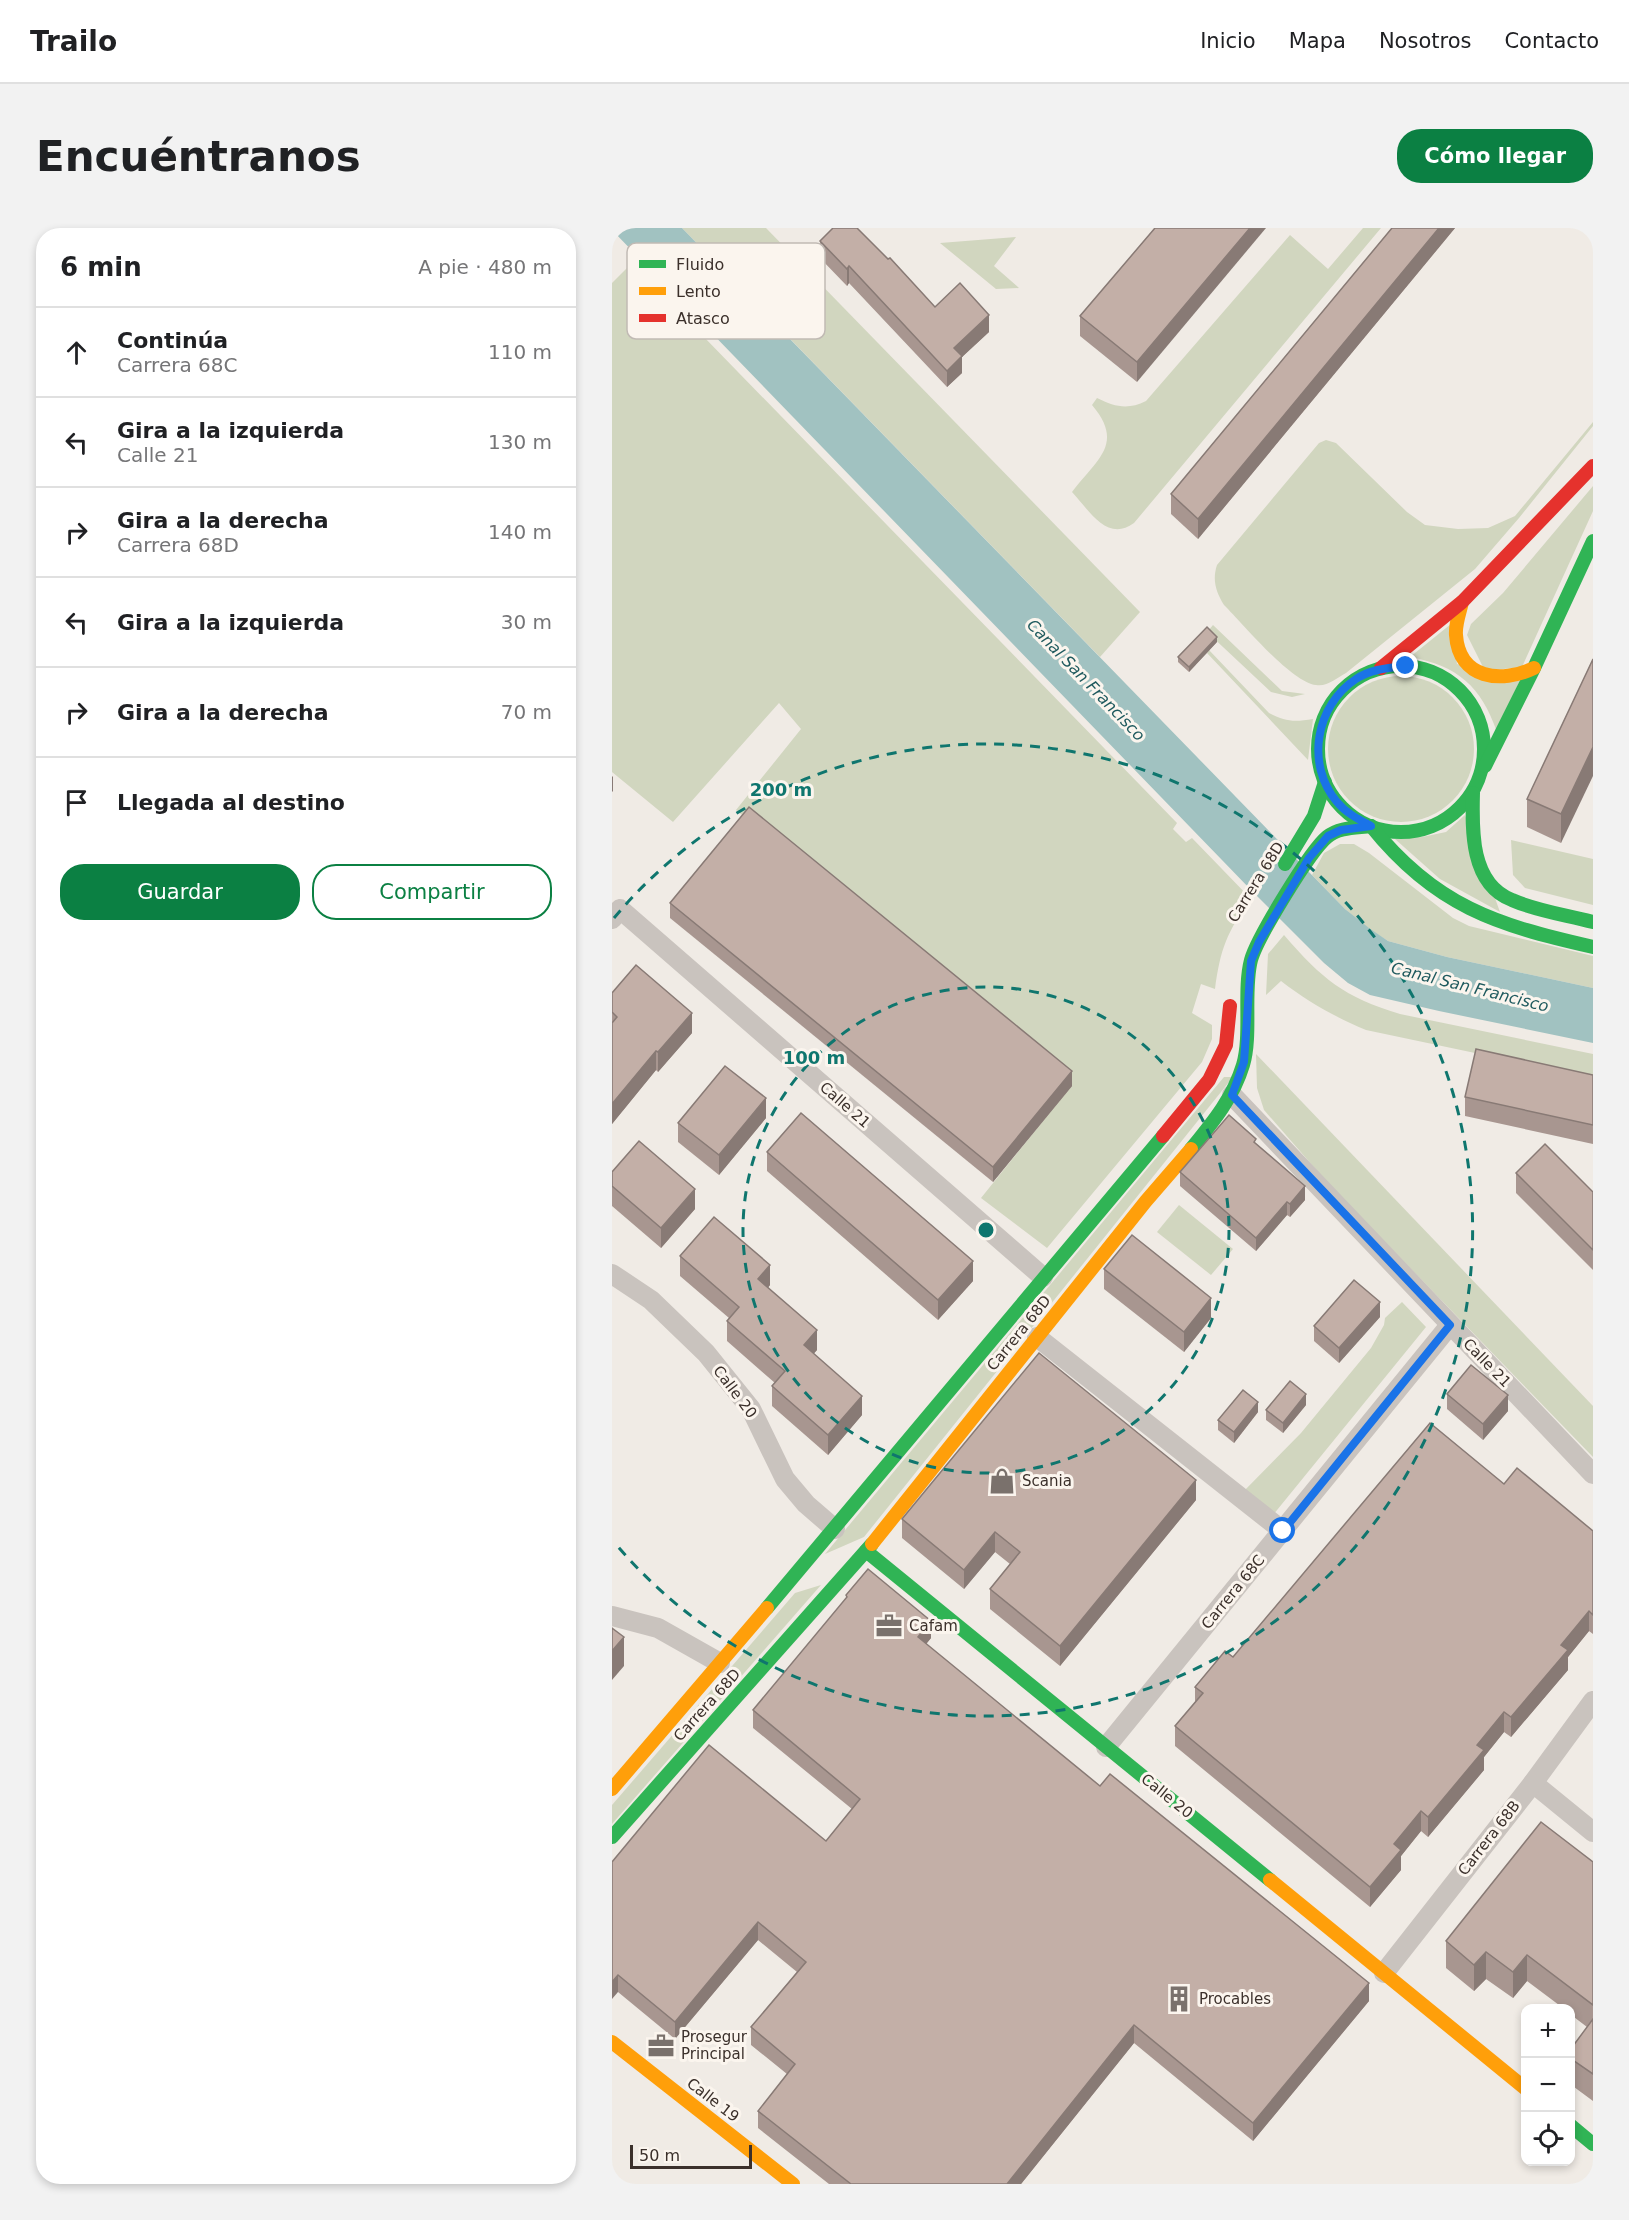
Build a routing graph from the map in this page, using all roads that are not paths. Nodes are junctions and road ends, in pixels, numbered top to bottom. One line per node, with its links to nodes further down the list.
1 (1593, 466): 3 (main road)
2 (1593, 541): 5 (main road)
3 (1462, 602): 4 (main road); 5 (main road)
4 (1381, 668): 6 (main road); 7 (main road)
5 (1534, 668): 6 (main road)
6 (1483, 770): 8 (main road)
7 (1325, 782): 9 (main road); 10 (main road, Carrera 68D)
8 (1473, 793): 9 (main road); 12 (main road)
9 (1371, 826): 13 (main road); 15 (main road, Carrera 68D)
10 (1278, 876)
11 (616, 914): 17 (street, Calle 21)
12 (1593, 922)
13 (1593, 947)
14 (1231, 996): 17 (main road, Carrera 68D)
15 (1232, 1095): 18 (street, Calle 21); 19 (main road, Carrera 68D)
16 (612, 1274): 21 (street, Calle 20)
17 (1043, 1277): 21 (main road, Carrera 68D)
18 (1450, 1325): 20 (street, Calle 21); 22 (street, Carrera 68C)
19 (1037, 1337): 22 (street); 23 (main road, Carrera 68D)
20 (1593, 1474)
21 (835, 1529): 26 (main road, Carrera 68D)
22 (1283, 1531): 30 (street, Carrera 68C)
23 (866, 1551): 24 (main road); 30 (main road, Calle 20); 34 (main road, Carrera 68D)
24 (839, 1561)
25 (820, 1568): 26 (main road)
26 (795, 1576): 28 (main road, Carrera 68D)
27 (612, 1616): 28 (street)
28 (720, 1663): 32 (main road, Carrera 68D)
29 (1593, 1701): 31 (street, Carrera 68B)
30 (1106, 1747): 35 (main road, Calle 20)
31 (1533, 1783): 33 (street); 35 (street, Carrera 68B)
32 (612, 1789)
33 (1593, 1832)
34 (612, 1836)
35 (1384, 1973): 37 (main road, Calle 20)
36 (612, 2042): 40 (main road, Calle 19)
37 (1521, 2085)
38 (1575, 2130): 39 (main road)
39 (1593, 2144)
40 (793, 2184)

